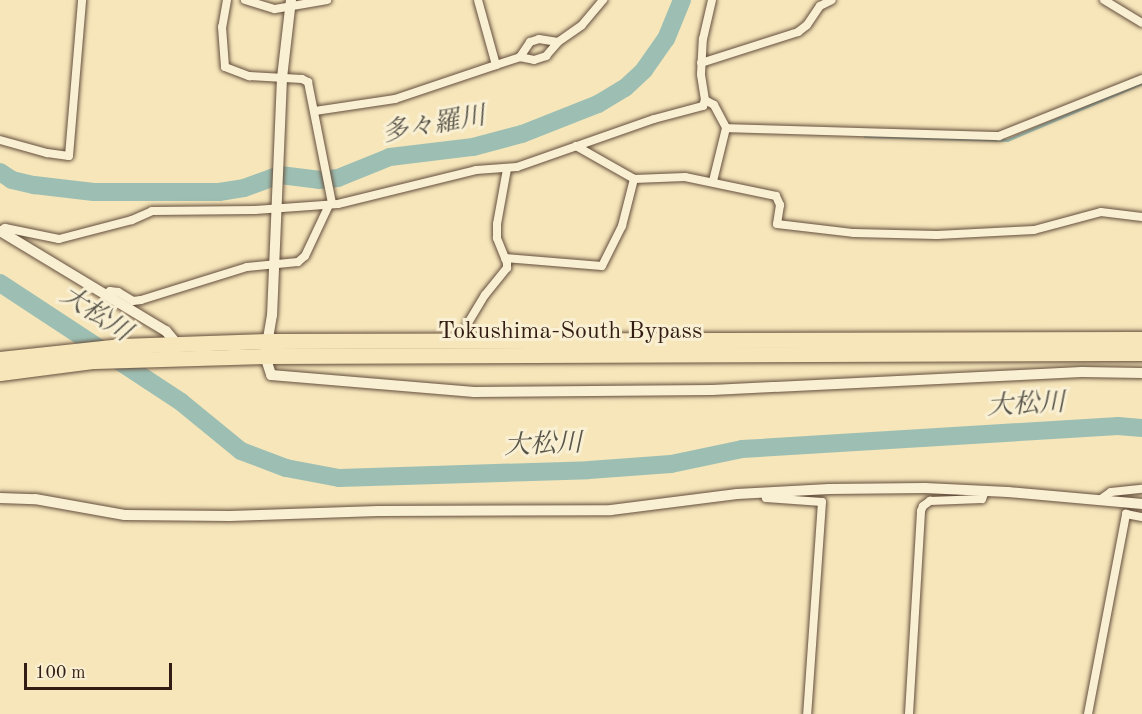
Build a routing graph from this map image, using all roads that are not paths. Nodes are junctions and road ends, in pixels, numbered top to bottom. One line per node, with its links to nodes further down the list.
1 (82, 0): 21 (street)
2 (227, 0): 16 (street)
3 (245, 0): 10 (street)
4 (327, 0): 10 (street)
5 (478, 0): 15 (street)
6 (603, 0): 12 (street)
7 (712, 0): 14 (street)
8 (832, 0): 14 (street)
9 (1104, 0): 11 (street)
10 (291, 4): 16 (street)
11 (1142, 23)
12 (558, 42): 13 (street); 13 (street)
13 (520, 57): 15 (street)
14 (701, 63): 18 (street)
15 (496, 65): 19 (street)
16 (282, 78): 19 (street); 27 (street)
17 (1142, 79): 20 (street)
18 (705, 100): 20 (street); 22 (street)
19 (315, 111): 26 (street)
20 (726, 128): 25 (street)
21 (0, 140)
22 (576, 146): 23 (street); 24 (street)
23 (507, 170): 26 (street); 30 (street)
24 (634, 179): 25 (street); 30 (street)
25 (713, 181): 28 (street)
26 (331, 204): 27 (street); 31 (street)
27 (276, 209): 29 (street); 31 (street)
28 (1142, 217)
29 (0, 231): 32 (street)
30 (505, 258): 34 (street)
31 (274, 262): 32 (street); 36 (street)
32 (107, 294): 35 (street)
33 (1142, 339): 34 (highway, Tokushima-South Bypass)
34 (462, 342): 36 (highway, Tokushima-South Bypass)
35 (172, 344): 36 (highway, Tokushima-South Bypass); 38 (highway, Tokushima-South Bypass)
36 (266, 349): 37 (highway, Tokushima-South Bypass); 39 (highway, Tokushima-South Bypass); 40 (street)
37 (1142, 353)
38 (0, 359)
39 (0, 373)
40 (1142, 373)
41 (1142, 489): 45 (street)
42 (985, 491): 43 (street); 45 (street); 49 (street)
43 (764, 492): 44 (street); 48 (street)
44 (0, 498)
45 (1101, 499): 46 (street)
46 (1142, 504)
47 (1142, 517): 50 (street)
48 (807, 714)
49 (909, 714)
50 (1088, 714)

